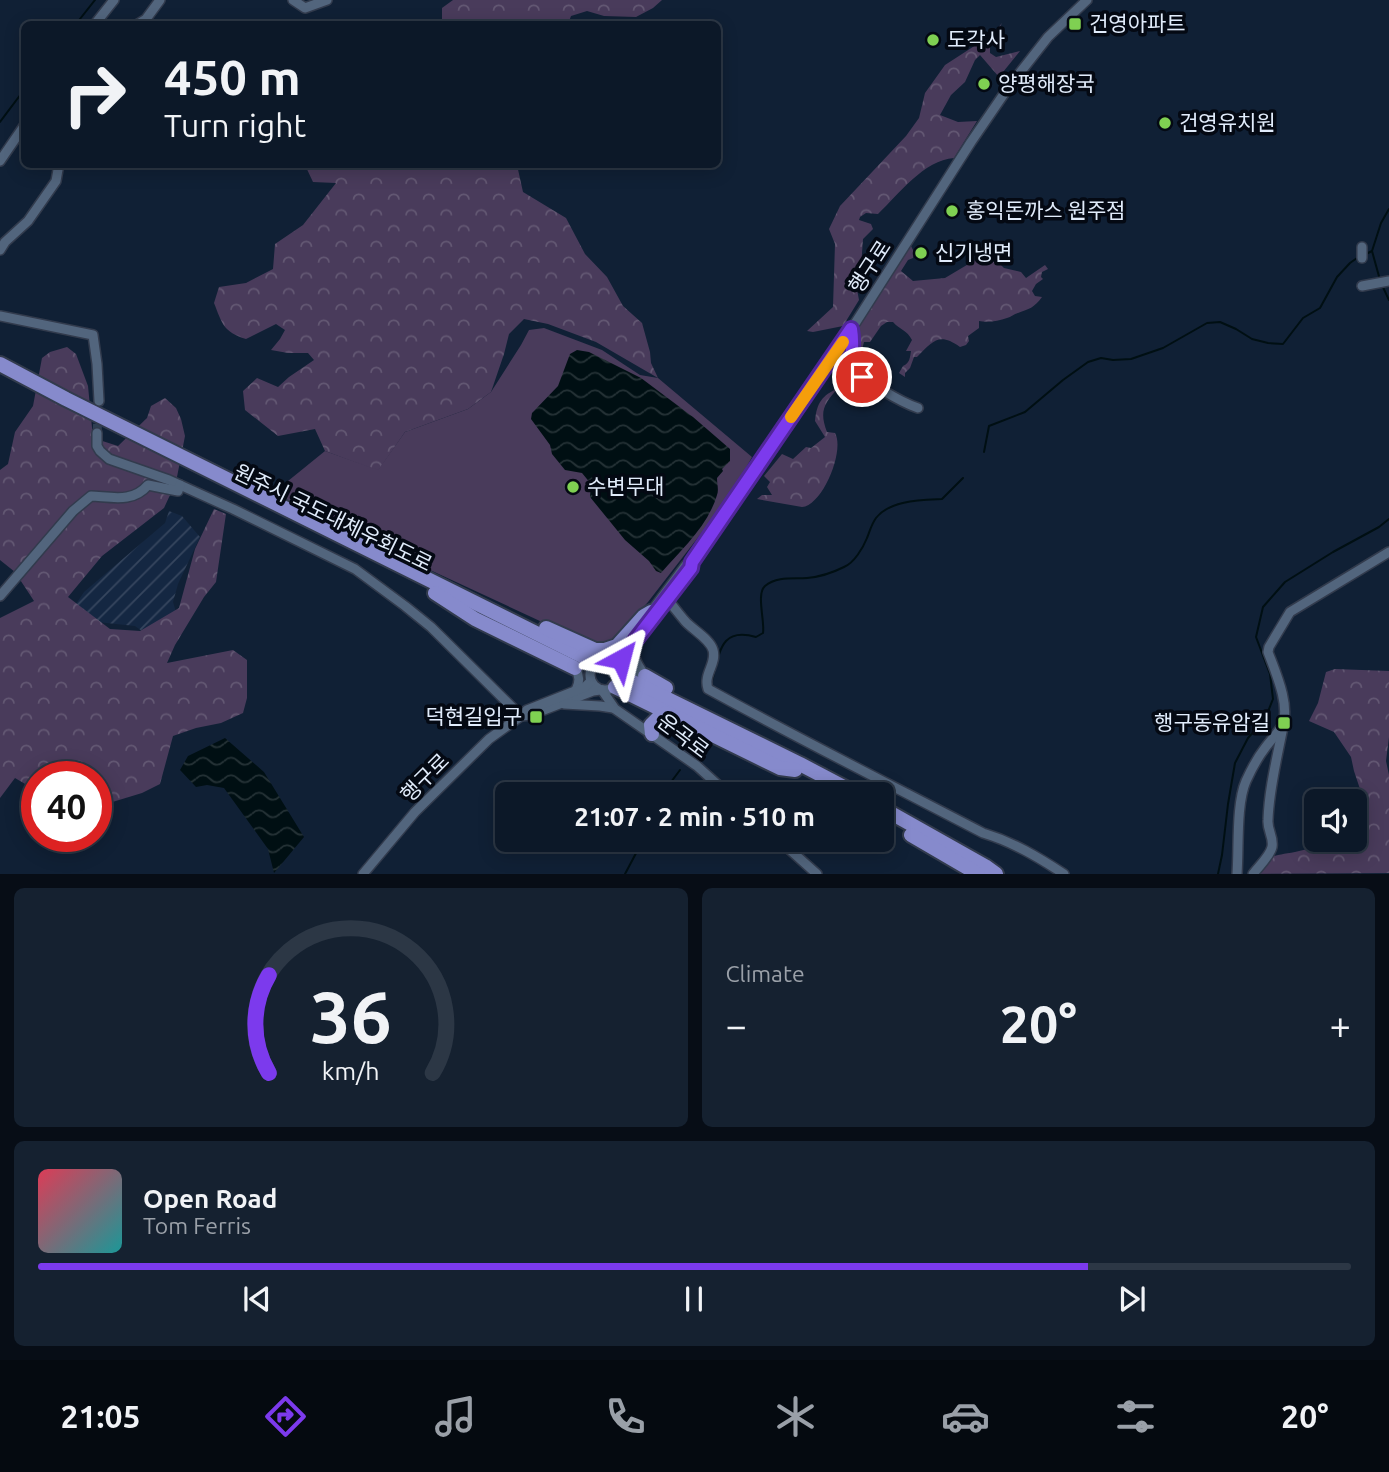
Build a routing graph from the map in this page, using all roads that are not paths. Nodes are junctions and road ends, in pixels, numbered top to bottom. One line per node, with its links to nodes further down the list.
1 (114, 0): 6 (street)
2 (160, 0): 7 (street)
3 (293, 0): 4 (street)
4 (327, 0)
5 (1087, 0): 17 (street, 행구로)
6 (97, 21)
7 (144, 21)
8 (21, 130): 9 (street)
9 (0, 161)
10 (58, 168): 12 (street)
11 (1362, 247): 13 (street)
12 (0, 250)
13 (1362, 258)
14 (1389, 281): 15 (street)
15 (1365, 285)
16 (0, 316): 20 (street)
17 (851, 329): 22 (street); 26 (street, 행구로)
18 (0, 364): 21 (highway)
19 (0, 374): 21 (highway)
20 (99, 401)
21 (63, 402): 30 (highway, 원주시 국도대체우회도로)
22 (918, 408)
23 (97, 433): 24 (street)
24 (180, 485): 27 (street); 37 (street)
25 (1389, 552): 38 (street)
26 (692, 562): 28 (street, 행구로); 29 (street, 행구로)
27 (0, 596)
28 (667, 599): 29 (street, 행구로); 51 (street)
29 (653, 614): 30 (highway); 31 (street); 32 (street, 행구로)
30 (593, 665): 32 (street); 32 (street); 33 (street); 33 (street)
31 (645, 676): 32 (street); 40 (highway)
32 (615, 683): 34 (street); 35 (street); 36 (highway); 40 (highway)
33 (576, 690): 37 (street)
34 (560, 704): 35 (street); 37 (street)
35 (615, 709): 39 (street, 운곡로)
36 (666, 713): 39 (highway); 40 (highway)
37 (521, 716): 47 (street, 행구로)
38 (1284, 722): 52 (street); 53 (street)
39 (652, 734): 41 (street, 운곡로)
40 (797, 767): 42 (highway); 43 (highway)
41 (714, 782)
42 (820, 782)
43 (830, 782)
44 (894, 815): 50 (highway)
45 (894, 826): 49 (highway)
46 (793, 852): 48 (street)
47 (363, 873)
48 (817, 873)
49 (978, 873)
50 (996, 873)
51 (1064, 873)
52 (1237, 873)
53 (1253, 873)

